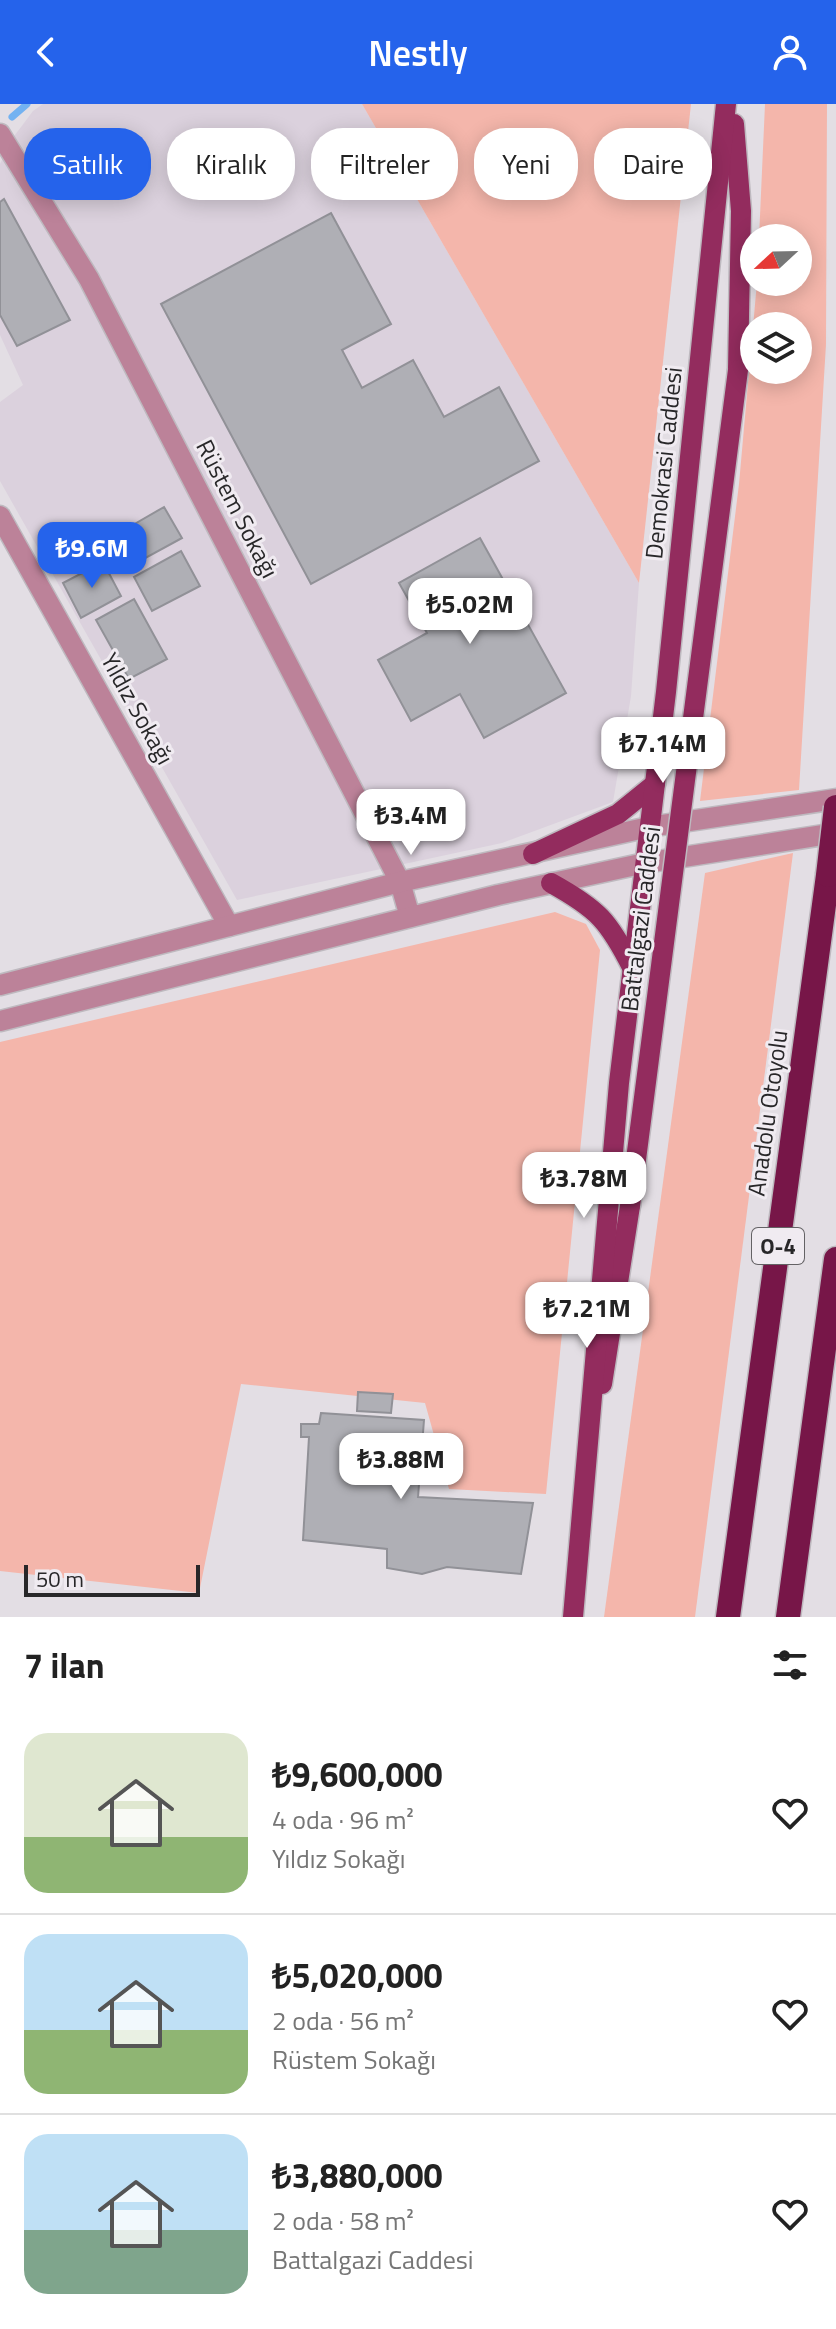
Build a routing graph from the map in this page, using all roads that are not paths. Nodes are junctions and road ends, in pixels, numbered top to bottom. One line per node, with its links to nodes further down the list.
1 (729, 104): 4 (main road, Demokrasi Caddesi); 19 (main road, Battalgazi Caddesi, bridge)
2 (0, 134): 11 (street, Rüstem Sokağı)
3 (0, 516): 14 (street, Yıldız Sokağı)
4 (655, 784): 7 (main road, Demokrasi Caddesi); 9 (main road)
5 (836, 799): 7 (street)
6 (836, 807): 21 (highway, Anadolu Otoyolu / O-4, bridge)
7 (649, 827): 9 (street); 10 (main road, Battalgazi Caddesi)
8 (836, 833): 10 (street)
9 (533, 854): 11 (street)
10 (645, 863): 12 (street); 15 (main road, Battalgazi Caddesi)
11 (400, 882): 13 (street, Rüstem Sokağı); 14 (street)
12 (551, 883): 13 (street); 15 (main road)
13 (410, 917): 17 (street)
14 (229, 926): 16 (street)
15 (633, 969): 19 (main road, Battalgazi Caddesi)
16 (0, 985)
17 (0, 1021)
18 (836, 1259): 22 (highway, O-4)
19 (580, 1500): 20 (main road, Battalgazi Caddesi)
20 (573, 1617)
21 (728, 1617)
22 (788, 1617)

